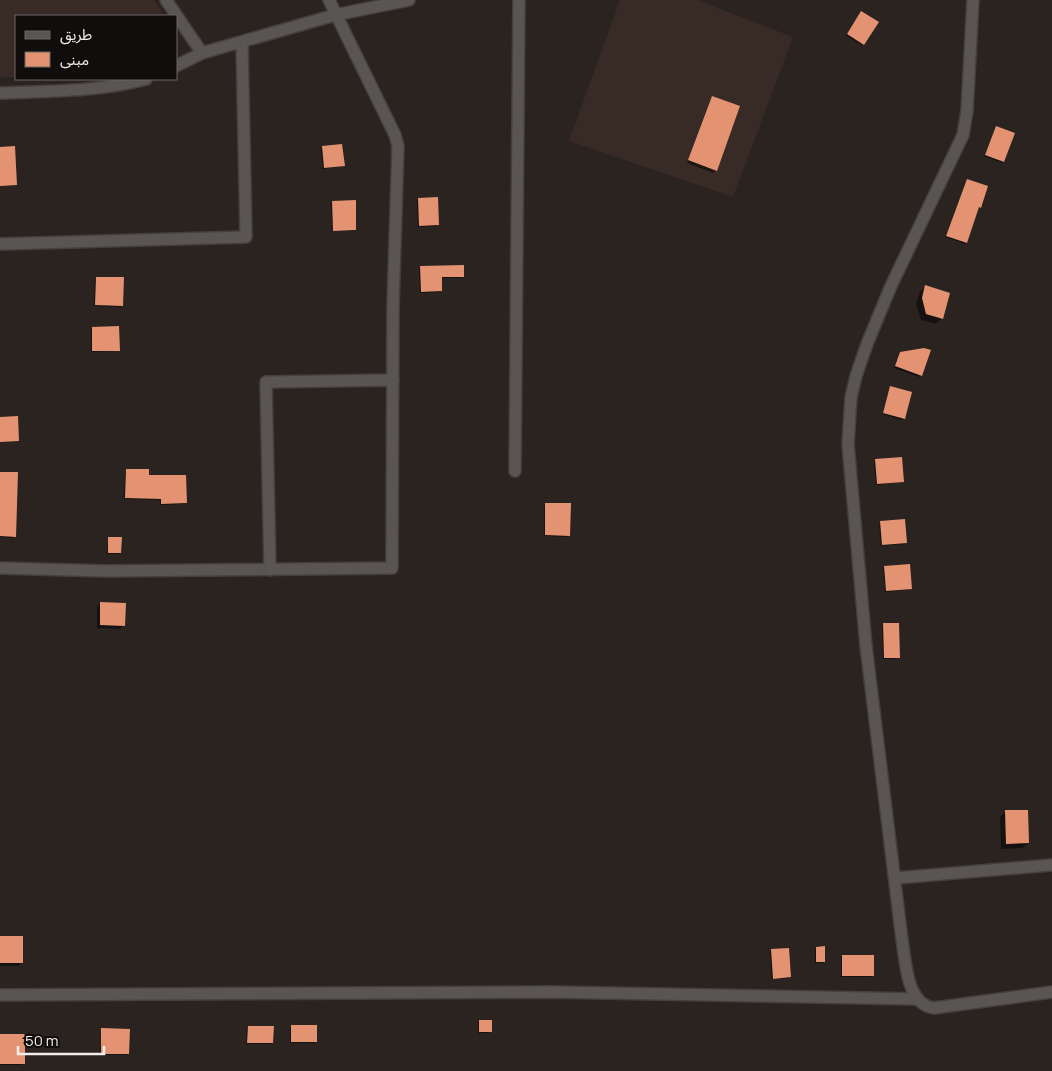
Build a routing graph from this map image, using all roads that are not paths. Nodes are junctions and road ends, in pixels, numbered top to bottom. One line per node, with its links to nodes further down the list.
1 (166, 0): 6 (street)
2 (329, 0): 7 (street)
3 (409, 0): 7 (street)
4 (519, 0): 16 (street)
5 (973, 0): 20 (street)
6 (176, 15)
7 (335, 15): 9 (street); 15 (street)
8 (178, 18): 10 (street)
9 (242, 42): 10 (street); 14 (street)
10 (202, 54): 11 (street)
11 (178, 65)
12 (142, 80): 13 (street)
13 (0, 93)
14 (0, 244)
15 (392, 380): 18 (street); 18 (street)
16 (515, 471)
17 (0, 568): 18 (street)
18 (270, 570)
19 (1052, 864): 20 (street)
20 (896, 878): 23 (street)
21 (1052, 992): 23 (street)
22 (0, 995): 23 (street)
23 (918, 999)

